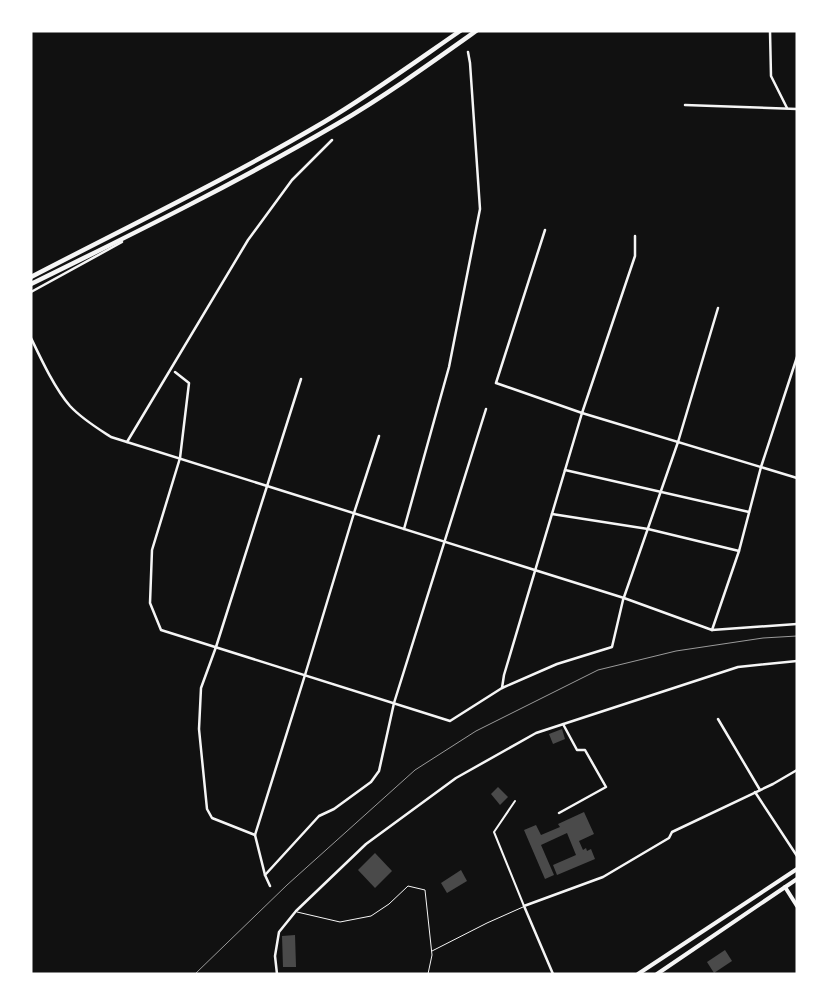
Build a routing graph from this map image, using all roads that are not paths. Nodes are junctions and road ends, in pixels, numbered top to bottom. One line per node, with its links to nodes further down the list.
1 (460, 31): 12 (highway)
2 (476, 31): 9 (highway)
3 (770, 31): 6 (street)
4 (468, 52): 34 (street)
5 (686, 105): 6 (street)
6 (787, 109): 7 (street)
7 (797, 109)
8 (332, 140): 23 (street)
9 (145, 228): 13 (highway); 14 (street)
10 (545, 230): 21 (street)
11 (635, 236): 21 (street)
12 (31, 277)
13 (31, 284)
14 (31, 292)
15 (718, 308): 24 (street)
16 (32, 339): 23 (street)
17 (797, 357): 26 (street)
18 (175, 372): 25 (street)
19 (301, 379): 29 (street)
20 (486, 409): 36 (street)
21 (582, 413): 24 (street); 27 (street)
22 (380, 436): 32 (street)
23 (127, 442): 25 (street)
24 (678, 442): 26 (street); 30 (street)
25 (180, 458): 29 (street); 42 (street)
26 (760, 467): 28 (street); 31 (street)
27 (565, 470): 30 (street); 33 (street)
28 (797, 478)
29 (268, 486): 32 (street); 42 (street)
30 (661, 491): 31 (street); 35 (street)
31 (749, 512): 37 (street)
32 (354, 513): 34 (street); 44 (street)
33 (552, 514): 35 (street); 38 (street)
34 (404, 529): 36 (street)
35 (648, 529): 37 (street); 39 (street)
36 (444, 542): 38 (street); 46 (street)
37 (739, 551): 41 (street)
38 (535, 571): 39 (street); 45 (street)
39 (624, 598): 41 (street); 45 (street)
40 (797, 624): 41 (street)
41 (712, 630)
42 (216, 647): 44 (street); 54 (street)
43 (797, 661): 48 (street)
44 (305, 675): 46 (street); 54 (street)
45 (502, 688): 46 (street)
46 (394, 703): 57 (street)
47 (718, 719): 50 (street)
48 (564, 724): 53 (street); 64 (street)
49 (797, 770): 50 (street)
50 (760, 790): 51 (street)
51 (755, 792): 55 (street); 62 (street)
52 (515, 801): 62 (street)
53 (559, 813)
54 (255, 835): 57 (street)
55 (797, 856)
56 (797, 869): 59 (main road)
57 (265, 875): 60 (street)
58 (797, 879): 61 (main road)
59 (780, 880): 61 (main road); 69 (main road)
60 (270, 886)
61 (784, 888): 63 (main road); 70 (main road)
62 (524, 906): 65 (lane); 68 (street)
63 (797, 906)
64 (296, 911): 65 (lane); 66 (street)
65 (431, 952): 67 (lane)
66 (277, 974)
67 (428, 974)
68 (553, 974)
69 (638, 974)
70 (657, 974)

